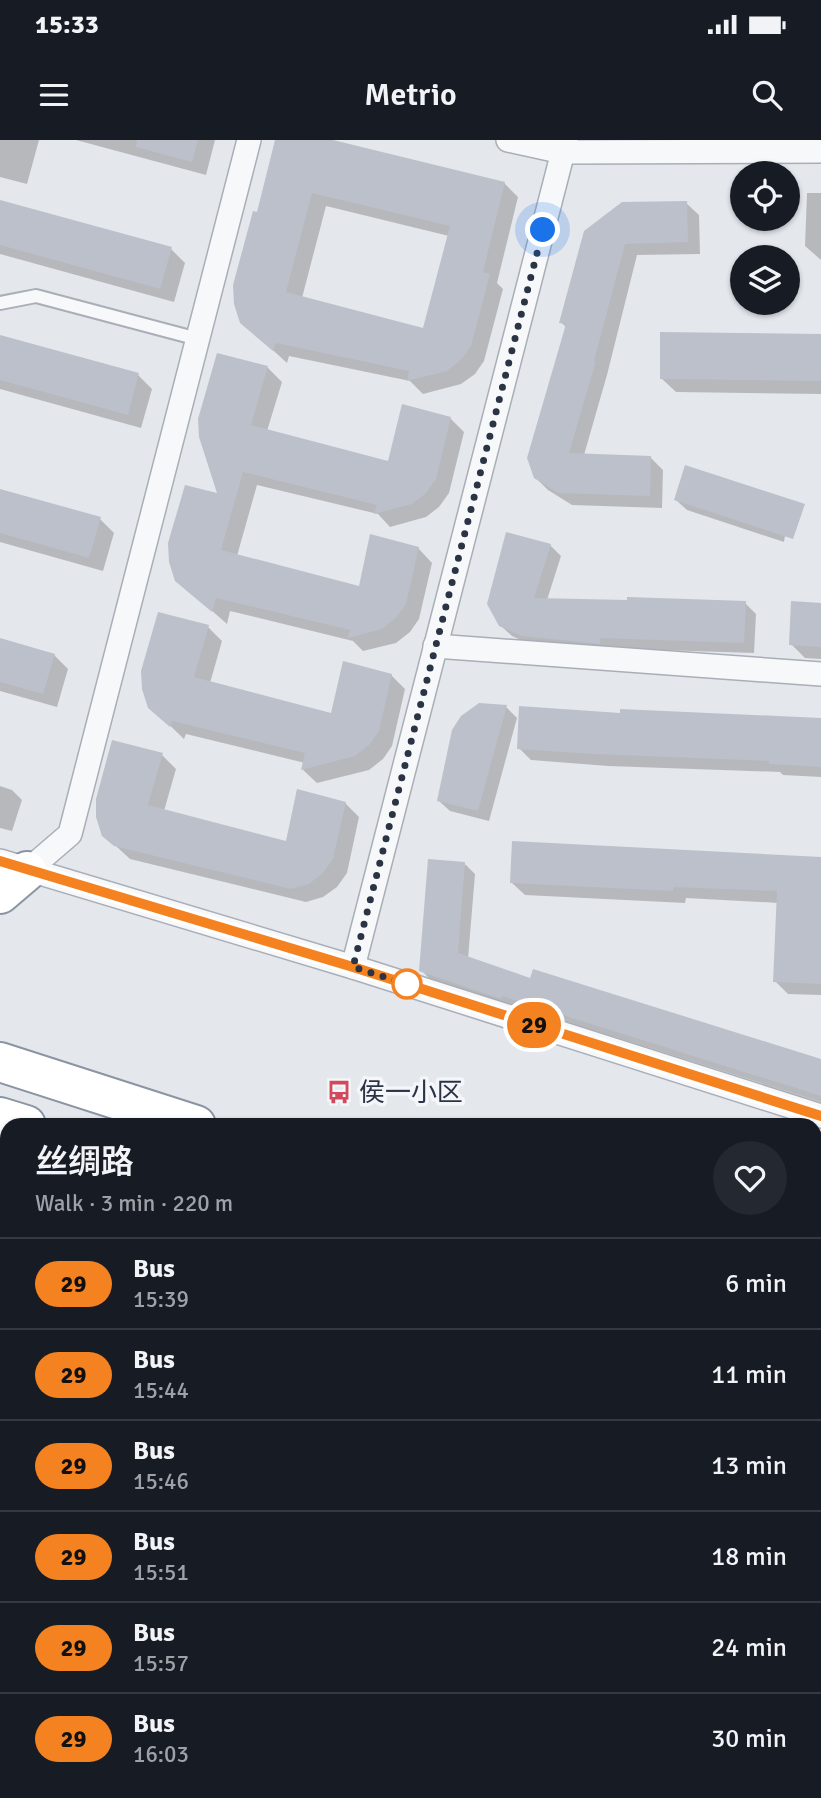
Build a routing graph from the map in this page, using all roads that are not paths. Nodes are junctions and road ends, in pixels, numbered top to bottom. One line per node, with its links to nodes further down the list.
1 (249, 140): 6 (street)
2 (508, 140): 3 (street)
3 (565, 146): 4 (street); 7 (street)
4 (821, 151)
5 (0, 303): 6 (lane)
6 (198, 339): 9 (street)
7 (435, 646): 8 (street); 10 (street)
8 (821, 674)
9 (9, 876): 10 (street)
10 (353, 967): 12 (street)
11 (0, 1062): 13 (highway)
12 (821, 1116)
13 (174, 1118)

